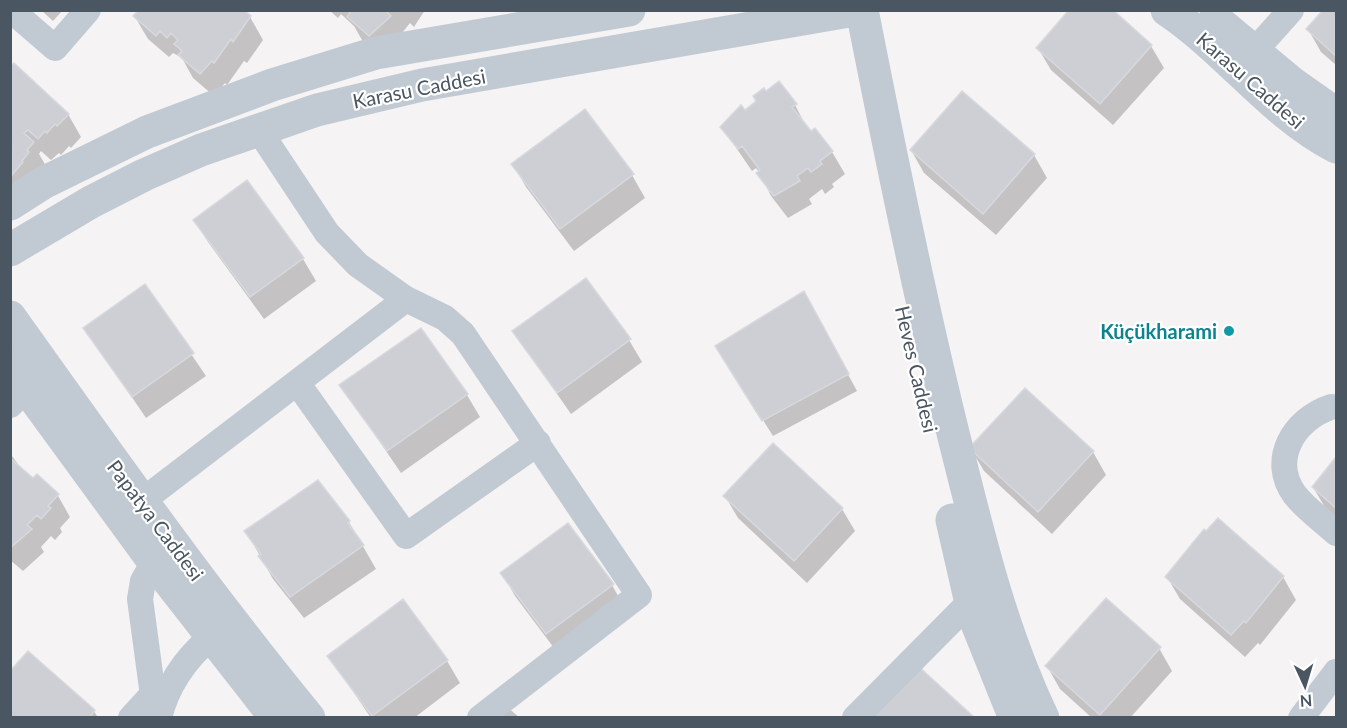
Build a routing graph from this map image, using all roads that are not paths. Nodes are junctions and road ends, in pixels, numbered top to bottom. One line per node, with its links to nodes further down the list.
1 (11, 10): 2 (street)
2 (88, 10)
3 (629, 10): 12 (street, Karasu Caddesi)
4 (1167, 10): 8 (street, Karasu Caddesi)
5 (1204, 10): 8 (street, Karasu Caddesi)
6 (1291, 10): 8 (street)
7 (849, 11): 10 (street, Karasu Caddesi); 23 (street, Heves Caddesi); 23 (street, Heves Caddesi)
8 (1246, 60): 9 (street, Karasu Caddesi); 11 (street, Karasu Caddesi)
9 (1336, 114)
10 (258, 129): 13 (street, Karasu Caddesi); 14 (street)
11 (1336, 147)
12 (10, 204)
13 (10, 250)
14 (406, 299): 16 (street); 19 (street)
15 (10, 316): 20 (street, Papatya Caddesi)
16 (298, 384): 19 (street); 20 (street)
17 (16, 386): 22 (street, Papatya Caddesi)
18 (1330, 407): 21 (street)
19 (538, 443): 30 (street)
20 (142, 501): 22 (street, Papatya Caddesi)
21 (1336, 533)
22 (166, 556): 24 (street, Papatya Caddesi); 26 (street)
23 (981, 592): 31 (street); 32 (street, Heves Caddesi); 33 (street, Heves Caddesi)
24 (222, 628): 26 (street); 28 (street, Papatya Caddesi); 29 (street, Papatya Caddesi)
25 (1336, 672): 34 (street)
26 (156, 710): 27 (street)
27 (131, 717)
28 (276, 717)
29 (309, 717)
30 (480, 717)
31 (855, 717)
32 (1015, 717)
33 (1043, 717)
34 (1301, 717)

